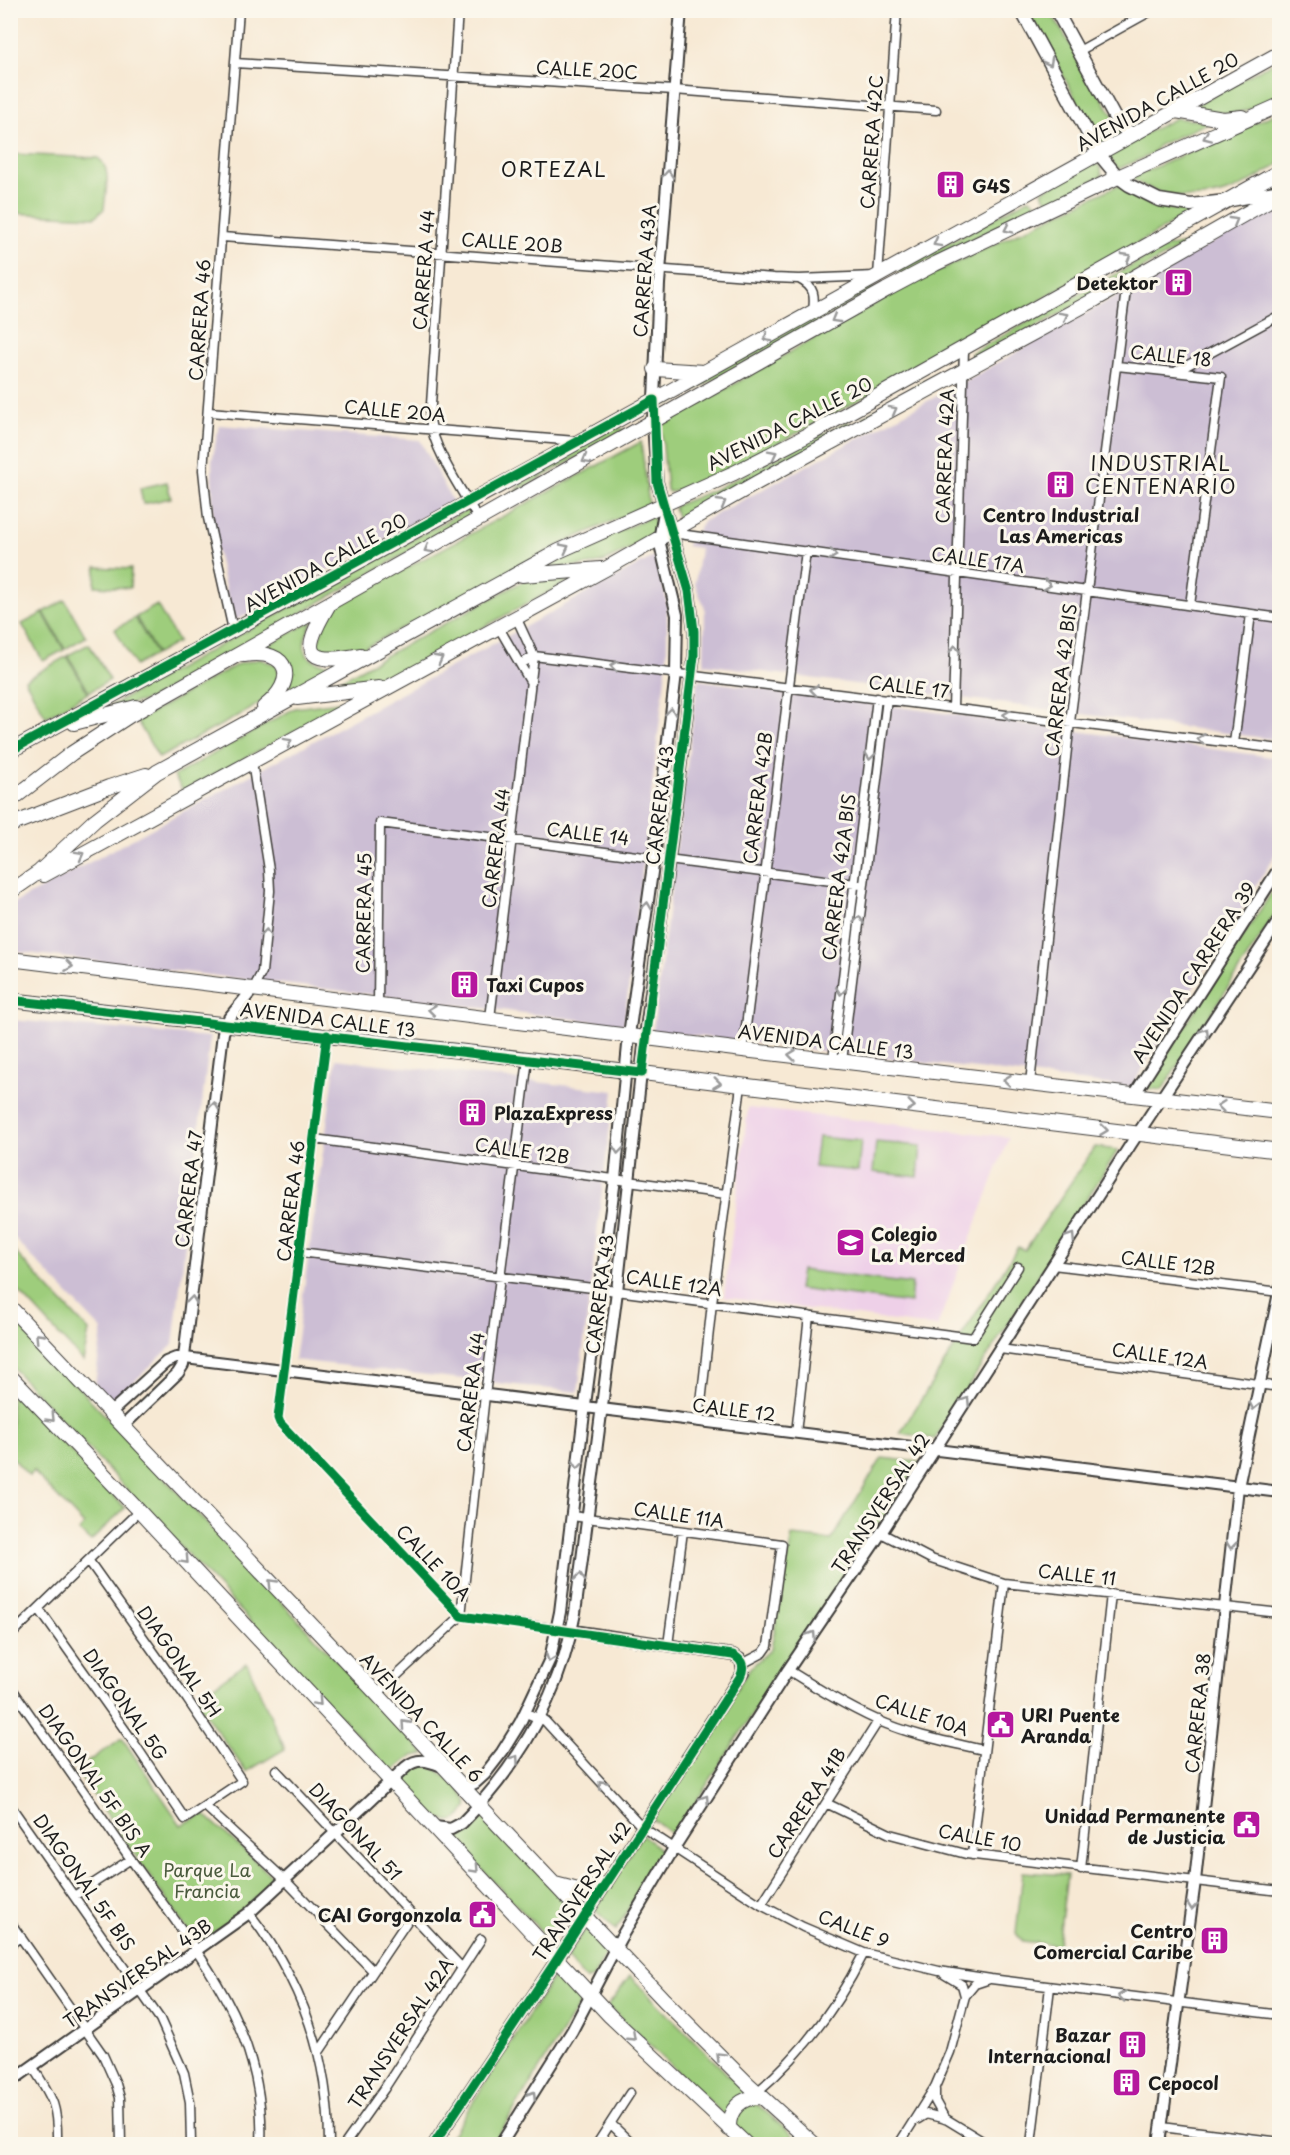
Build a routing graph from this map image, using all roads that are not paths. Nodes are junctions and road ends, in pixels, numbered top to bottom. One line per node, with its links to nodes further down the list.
1 (239, 10): 10 (street, CARRERA 46)
2 (458, 10): 11 (street, CARRERA 44)
3 (681, 10): 12 (street, CARRERA 43A)
4 (897, 10): 13 (street, CARRERA 42C)
5 (1021, 10): 19 (main road, one-way to 19)
6 (1056, 10): 8 (main road)
7 (1153, 10): 8 (street)
8 (1079, 51): 18 (main road)
9 (1280, 53): 16 (main road, AVENIDA CALLE 20)
10 (236, 63): 11 (street, CALLE 20C); 27 (street, CARRERA 46)
11 (453, 77): 12 (street, CALLE 20C); 29 (street, CARRERA 44)
12 (674, 90): 13 (street, CALLE 20C); 30 (street, CARRERA 43A, one-way to 12)
13 (891, 105): 15 (street, CALLE 20C); 31 (street, CARRERA 42C)
14 (1280, 105): 17 (main road)
15 (936, 110)
16 (1176, 111): 17 (main road); 18 (main road, AVENIDA CALLE 20)
17 (1256, 115): 21 (main road, one-way to 21)
18 (1134, 134): 19 (main road, AVENIDA CALLE 20)
19 (1099, 154): 21 (main road); 22 (main road, AVENIDA CALLE 20)
20 (1280, 171): 24 (main road, AVENIDA CALLE 20)
21 (1118, 177): 24 (main road); 25 (main road)
22 (1033, 190): 25 (main road); 31 (main road, AVENIDA CALLE 20, one-way to 31)
23 (1280, 192): 24 (main road); 28 (main road, AVENIDA CALLE 20, one-way to 23)
24 (1226, 201): 26 (main road, AVENIDA CALLE 20)
25 (1046, 212): 34 (main road, one-way to 34)
26 (1168, 234): 28 (main road); 37 (main road, AVENIDA CALLE 20, one-way to 26)
27 (222, 237): 29 (street, CALLE 20B); 45 (street, CARRERA 46)
28 (1193, 244): 33 (main road, AVENIDA CALLE 20)
29 (441, 253): 30 (street, CALLE 20B); 49 (street, CARRERA 44)
30 (660, 269): 32 (street, CALLE 20B); 39 (street, CARRERA 43A)
31 (878, 276): 32 (street, CALLE 20B); 34 (street); 35 (main road, AVENIDA CALLE 20)
32 (799, 279): 35 (street)
33 (1127, 282): 38 (street, CARRERA 42 BIS); 40 (main road, AVENIDA CALLE 20, one-way to 33)
34 (886, 290): 46 (main road, one-way to 46)
35 (813, 312): 41 (main road, AVENIDA CALLE 20, one-way to 41)
36 (1278, 318): 42 (street)
37 (964, 350): 40 (street, CARRERA 42A); 44 (main road, AVENIDA CALLE 20)
38 (1117, 366): 42 (street, CALLE 18); 62 (street, CARRERA 42 BIS)
39 (655, 369): 41 (main road); 43 (street, CARRERA 43A)
40 (963, 371): 48 (main road, AVENIDA CALLE 20, one-way to 40); 60 (street, CARRERA 42A)
41 (704, 372): 43 (main road, AVENIDA CALLE 20)
42 (1175, 372): 64 (street, CALLE 18)
43 (654, 400): 46 (street, CARRERA 43A); 47 (main road, AVENIDA CALLE 20)
44 (864, 406): 48 (main road); 54 (main road, AVENIDA CALLE 20, one-way to 44)
45 (209, 412): 49 (street, CALLE 20A); 69 (street, CARRERA 46)
46 (653, 422): 50 (main road); 54 (street, CARRERA 43A)
47 (612, 423): 50 (main road); 51 (main road, AVENIDA CALLE 20)
48 (859, 428): 57 (main road, AVENIDA CALLE 20, one-way to 48)
49 (431, 430): 51 (street, CALLE 20A); 53 (street, CARRERA 44)
50 (637, 431): 55 (main road, one-way to 55)
51 (579, 442): 52 (main road, AVENIDA CALLE 20)
52 (524, 472): 53 (main road, AVENIDA CALLE 20); 55 (main road)
53 (469, 502): 56 (street, CARRERA 44); 69 (main road, AVENIDA CALLE 20)
54 (663, 506): 57 (street, CARRERA 43A); 61 (main road, AVENIDA CALLE 20, one-way to 54)
55 (494, 512): 56 (main road)
56 (479, 520): 63 (main road, one-way to 63)
57 (665, 536): 58 (street, CALLE 17A); 59 (main road, AVENIDA CALLE 20); 74 (street, CARRERA 43); 75 (street, CARRERA 43)
58 (806, 551): 60 (street, CALLE 17A, one-way to 60); 78 (street, CARRERA 42B)
59 (607, 568): 61 (main road); 66 (main road, AVENIDA CALLE 20)
60 (957, 573): 62 (street, CALLE 17A, one-way to 62); 82 (street, CARRERA 42A, one-way to 60)
61 (514, 576): 70 (main road, AVENIDA CALLE 20)
62 (1088, 591): 64 (street, CALLE 17A); 83 (street, CARRERA 42 BIS)
63 (329, 604): 70 (main road); 71 (main road)
64 (1190, 605): 65 (street, CALLE 17A)
65 (1251, 614): 67 (street, CALLE 17A); 86 (street)
66 (516, 617): 68 (main road, AVENIDA CALLE 20); 72 (street)
67 (1280, 618)
68 (497, 628): 73 (street); 77 (main road, AVENIDA CALLE 20, one-way to 68)
69 (233, 630): 85 (main road, AVENIDA CALLE 20)
70 (375, 652): 79 (main road, AVENIDA CALLE 20)
71 (238, 656): 81 (main road); 84 (main road)
72 (534, 656): 73 (street); 74 (street, CALLE 17, one-way to 72); 76 (street, CARRERA 44)
73 (521, 664): 76 (street)
74 (676, 673): 75 (street, CALLE 17); 95 (street, CARRERA 43, one-way to 74)
75 (693, 675): 78 (street, CALLE 17); 96 (street, CARRERA 43)
76 (532, 683): 94 (street, CARRERA 44)
77 (388, 687): 79 (main road); 89 (main road, AVENIDA CALLE 20, one-way to 77)
78 (787, 687): 80 (street, CALLE 17, one-way to 78); 98 (street, CARRERA 42B)
79 (289, 699): 84 (main road, AVENIDA CALLE 20)
80 (882, 699): 82 (street, CALLE 17); 99 (street, CARRERA 42A BIS)
81 (153, 703): 85 (main road); 91 (main road)
82 (953, 708): 83 (street, CALLE 17, one-way to 82)
83 (1070, 723): 86 (street, CALLE 17, one-way to 83); 116 (street, CARRERA 42 BIS)
84 (238, 727): 90 (main road, AVENIDA CALLE 20)
85 (54, 728): 88 (main road, AVENIDA CALLE 20)
86 (1234, 743): 87 (street, CALLE 17)
87 (1280, 749)
88 (10, 751)
89 (252, 762): 100 (main road, AVENIDA CALLE 20, one-way to 89); 103 (street, one-way to 89)
90 (157, 772): 93 (main road); 100 (main road, AVENIDA CALLE 20)
91 (10, 801)
92 (381, 823): 94 (street, CALLE 14); 105 (street, CARRERA 45)
93 (10, 825)
94 (513, 842): 95 (street, CALLE 14); 106 (street, CARRERA 44)
95 (654, 858): 96 (street, CALLE 14); 109 (street, CARRERA 43, one-way to 95)
96 (669, 860): 98 (street, CALLE 14); 110 (street, CARRERA 43)
97 (1280, 867): 118 (street, AVENIDA CARRERA 39)
98 (765, 872): 99 (street, CALLE 14); 111 (street, CARRERA 42B)
99 (858, 885): 113 (street, CARRERA 42A BIS)
100 (10, 893)
101 (1280, 919): 119 (street, one-way to 101)
102 (10, 959): 103 (main road, AVENIDA CALLE 13, one-way to 103)
103 (253, 989): 105 (main road, AVENIDA CALLE 13); 107 (street)
104 (10, 1000): 107 (main road, AVENIDA CALLE 13)
105 (378, 1004): 106 (main road, AVENIDA CALLE 13, one-way to 105)
106 (490, 1018): 109 (main road, AVENIDA CALLE 13)
107 (226, 1023): 108 (main road, AVENIDA CALLE 13); 139 (street, CARRERA 47, one-way to 107)
108 (327, 1035): 112 (main road, AVENIDA CALLE 13); 122 (street, CARRERA 46)
109 (628, 1035): 110 (main road, AVENIDA CALLE 13); 114 (street, CARRERA 43)
110 (645, 1037): 111 (main road, AVENIDA CALLE 13); 115 (street, CARRERA 43)
111 (743, 1050): 113 (main road, AVENIDA CALLE 13, one-way to 111)
112 (528, 1059): 114 (main road, AVENIDA CALLE 13); 124 (street, CARRERA 44)
113 (838, 1061): 116 (main road, AVENIDA CALLE 13, one-way to 113)
114 (625, 1070): 115 (main road, AVENIDA CALLE 13); 125 (street, CARRERA 43, one-way to 125)
115 (642, 1073): 117 (main road, AVENIDA CALLE 13, one-way to 117); 126 (street, CARRERA 43)
116 (1030, 1083): 118 (main road, AVENIDA CALLE 13)
117 (741, 1086): 121 (main road, AVENIDA CALLE 13, one-way to 121); 127 (street)
118 (1134, 1095): 119 (main road, AVENIDA CALLE 13)
119 (1161, 1099): 120 (main road, AVENIDA CALLE 13, one-way to 119); 121 (street, TRANSVERSAL 42)
120 (1280, 1112)
121 (1137, 1134): 123 (main road, AVENIDA CALLE 13); 129 (street, TRANSVERSAL 42, one-way to 121)
122 (314, 1139): 124 (street, CALLE 12B); 128 (street, CARRERA 46)
123 (1280, 1151)
124 (516, 1166): 125 (street, CALLE 12B); 131 (street, CARRERA 44)
125 (615, 1179): 126 (street, CALLE 12B); 132 (street, CARRERA 43)
126 (629, 1181): 127 (street, CALLE 12B); 133 (street, CARRERA 43)
127 (726, 1194): 135 (street)
128 (300, 1252): 131 (street, CALLE 12A); 140 (street, CARRERA 46)
129 (1053, 1265): 134 (street, CALLE 12B); 138 (street, TRANSVERSAL 42)
130 (1018, 1268): 137 (street, CALLE 12A)
131 (501, 1277): 132 (street, CALLE 12A); 144 (street, CARRERA 44)
132 (601, 1289): 133 (street, CALLE 12A); 145 (street, CARRERA 43)
133 (617, 1291): 135 (street, CALLE 12A); 146 (street, CARRERA 43)
134 (1279, 1291): 142 (street, CARRERA 38)
135 (712, 1304): 137 (street, CALLE 12A); 148 (street)
136 (10, 1307): 147 (main road, AVENIDA CALLE 6, one-way to 136)
137 (809, 1316): 150 (street)
138 (1000, 1349): 142 (street, CALLE 12A); 151 (street, TRANSVERSAL 42, one-way to 138)
139 (185, 1358): 140 (street, CALLE 12); 147 (street); 149 (street, CARRERA 47)
140 (285, 1370): 144 (street, CALLE 12); 165 (street, CALLE 10A)
141 (10, 1376): 154 (main road, one-way to 154)
142 (1259, 1385): 143 (street, CALLE 12A); 152 (street, CARRERA 38, one-way to 152)
143 (1280, 1387)
144 (485, 1395): 145 (street, CALLE 12); 165 (street, CARRERA 44)
145 (585, 1407): 146 (street, CALLE 12); 155 (street, CARRERA 43, one-way to 155)
146 (602, 1409): 148 (street, CALLE 12); 156 (street, CARRERA 43)
147 (110, 1413): 149 (main road, AVENIDA CALLE 6)
148 (699, 1421): 150 (street, CALLE 12)
149 (123, 1426): 173 (main road, AVENIDA CALLE 6, one-way to 149)
150 (796, 1433): 151 (street, CALLE 12)
151 (934, 1450): 152 (street, CALLE 12); 158 (street, TRANSVERSAL 42)
152 (1238, 1487): 153 (street, CALLE 12); 162 (street, CARRERA 38, one-way to 162)
153 (1280, 1492)
154 (139, 1511): 159 (street); 180 (main road, one-way to 180)
155 (572, 1516): 156 (street, CALLE 11A); 166 (street, CARRERA 43)
156 (588, 1518): 157 (street, CALLE 11A); 167 (street, CARRERA 43, one-way to 156)
157 (683, 1531): 169 (street); 170 (street, CALLE 11A)
158 (881, 1533): 160 (street, CALLE 11); 171 (street, TRANSVERSAL 42, one-way to 158)
159 (89, 1561): 163 (street); 185 (street, DIAGONAL 5H)
160 (1004, 1582): 161 (street, CALLE 11); 177 (street)
161 (1111, 1594): 162 (street, CALLE 11); 192 (street)
162 (1224, 1607): 164 (street, CALLE 11); 194 (street, CARRERA 38)
163 (39, 1609): 168 (street); 185 (street, DIAGONAL 5G)
164 (1280, 1613)
165 (461, 1616): 166 (street, CALLE 10A); 173 (street)
166 (558, 1629): 167 (street, CALLE 10A); 174 (street, CARRERA 43, one-way to 174)
167 (572, 1631): 169 (street, CALLE 10A); 175 (street, CARRERA 43)
168 (10, 1636)
169 (668, 1645): 170 (street, CALLE 10A)
170 (742, 1664): 187 (street, TRANSVERSAL 42)
171 (788, 1670): 176 (street, CALLE 10A); 189 (street, TRANSVERSAL 42, one-way to 171)
172 (10, 1686): 191 (street, DIAGONAL 5F BIS A)
173 (377, 1694): 178 (main road, AVENIDA CALLE 6, one-way to 173)
174 (526, 1713): 175 (street, CALLE 9); 181 (street, CARRERA 43)
175 (540, 1719): 184 (street, CARRERA 43, one-way to 175); 187 (street, CALLE 9, one-way to 175)
176 (879, 1720): 177 (street, CALLE 10A); 182 (street, CARRERA 41B)
177 (984, 1750): 190 (street)
178 (445, 1768): 180 (street, TRANSVERSAL 43B); 181 (main road, AVENIDA CALLE 6)
179 (276, 1770): 188 (street, DIAGONAL 51)
180 (390, 1780): 186 (main road); 188 (street, TRANSVERSAL 43B)
181 (464, 1788): 184 (main road, AVENIDA CALLE 6)
182 (826, 1803): 190 (street, CALLE 10); 199 (street, CARRERA 41B)
183 (10, 1805): 198 (street, DIAGONAL 5F BIS)
184 (479, 1805): 186 (street, CARRERA 43); 195 (main road, AVENIDA CALLE 6)
185 (205, 1806): 193 (street)
186 (435, 1827): 210 (main road, one-way to 210)
187 (642, 1827): 189 (street, CALLE 9); 196 (street, TRANSVERSAL 42)
188 (335, 1833): 193 (street, TRANSVERSAL 43B); 201 (street, DIAGONAL 51)
189 (674, 1848): 199 (street, CALLE 9); 207 (street, TRANSVERSAL 42)
190 (972, 1855): 192 (street, CALLE 10)
191 (130, 1859): 198 (street); 208 (street, DIAGONAL 5F BIS A)
192 (1081, 1869): 194 (street, CALLE 10)
193 (285, 1880): 200 (street, TRANSVERSAL 43B); 212 (street)
194 (1195, 1881): 197 (street, CALLE 10); 219 (street, CARRERA 38, one-way to 219)
195 (555, 1884): 196 (main road); 202 (main road, AVENIDA CALLE 6)
196 (605, 1884): 202 (street, TRANSVERSAL 42)
197 (1280, 1891)
198 (74, 1896): 216 (street, DIAGONAL 5F BIS)
199 (761, 1905): 209 (street, CALLE 9)
200 (249, 1913): 208 (street, TRANSVERSAL 43B); 222 (street)
201 (412, 1914): 211 (street, DIAGONAL 51); 212 (street)
202 (585, 1916): 207 (main road, AVENIDA CALLE 6); 210 (street, TRANSVERSAL 42)
203 (10, 1922): 204 (street)
204 (21, 1937): 206 (street); 221 (street)
205 (482, 1939): 211 (street, TRANSVERSAL 42A)
206 (10, 1944)
207 (615, 1948): 217 (street, TRANSVERSAL 42); 227 (main road, AVENIDA CALLE 6, one-way to 207)
208 (196, 1952): 216 (street, TRANSVERSAL 43B); 238 (street)
209 (864, 1953): 213 (street, CALLE 9); 227 (street)
210 (558, 1959): 217 (main road); 241 (street, TRANSVERSAL 42)
211 (462, 1968): 240 (street, TRANSVERSAL 42A)
212 (373, 1971): 222 (street)
213 (939, 1971): 214 (street, CALLE 9); 218 (street)
214 (991, 1979): 215 (street, CALLE 9); 218 (street)
215 (1050, 1987): 219 (street, CALLE 9, one-way to 215); 250 (street)
216 (141, 1990): 221 (street, TRANSVERSAL 43B); 237 (street, DIAGONAL 5F BIS)
217 (591, 1995): 233 (main road, one-way to 233); 242 (street, TRANSVERSAL 42, one-way to 217)
218 (965, 1996): 225 (street)
219 (1180, 2003): 220 (street, CALLE 9); 231 (street, CARRERA 38)
220 (1280, 2015)
221 (86, 2029): 223 (street, TRANSVERSAL 43B); 236 (street)
222 (319, 2052): 239 (street)
223 (33, 2067): 224 (street, TRANSVERSAL 43B); 235 (street)
224 (10, 2082)
225 (935, 2087): 228 (street); 229 (street)
226 (630, 2093): 230 (street)
227 (760, 2094): 232 (main road, AVENIDA CALLE 6); 233 (main road)
228 (946, 2119): 229 (street); 249 (street)
229 (914, 2123): 248 (street)
230 (611, 2124): 243 (street); 244 (street)
231 (1162, 2127): 234 (street); 251 (street, CARRERA 38)
232 (796, 2128): 246 (main road); 247 (main road, AVENIDA CALLE 6)
233 (729, 2129): 245 (main road)
234 (1280, 2142)
235 (57, 2145)
236 (121, 2145)
237 (191, 2145)
238 (261, 2145)
239 (329, 2145)
240 (345, 2145)
241 (434, 2145)
242 (501, 2145)
243 (597, 2145)
244 (632, 2145)
245 (746, 2145)
246 (795, 2145)
247 (814, 2145)
248 (899, 2145)
249 (987, 2145)
250 (1031, 2145)
251 (1159, 2145)

